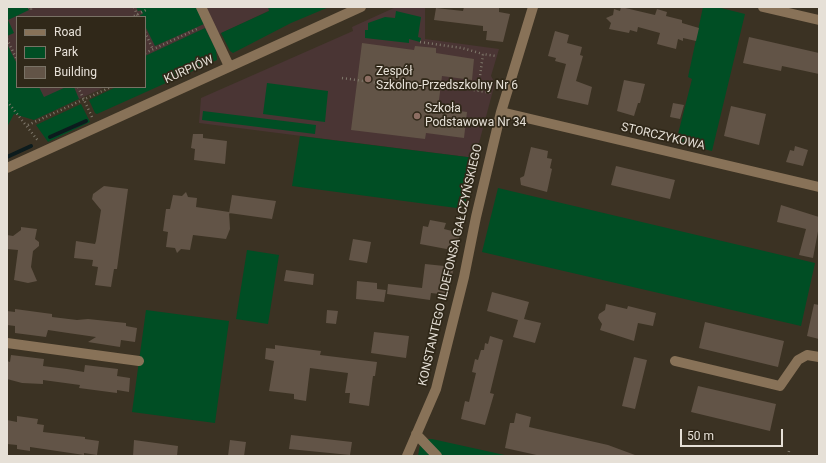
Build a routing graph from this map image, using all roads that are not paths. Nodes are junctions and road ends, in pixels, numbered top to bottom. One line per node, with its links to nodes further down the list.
1 (201, 7): 6 (street)
2 (361, 7): 6 (street, KURPIÓW)
3 (533, 7): 7 (street, KONSTANTEGO ILDEFONSA GAŁCZYŃSKIEGO)
4 (764, 7): 5 (street)
5 (819, 20)
6 (229, 66): 8 (street, KURPIÓW)
7 (501, 112): 9 (street, STORCZYKOWA); 14 (street, KONSTANTEGO ILDEFONSA GAŁCZYŃSKIEGO)
8 (7, 168)
9 (819, 187)
10 (7, 343): 12 (street)
11 (819, 357): 13 (street)
12 (139, 361)
13 (675, 361)
14 (416, 434): 15 (street, KONSTANTEGO ILDEFONSA GAŁCZYŃSKIEGO); 16 (street)
15 (407, 456)
16 (437, 456)

